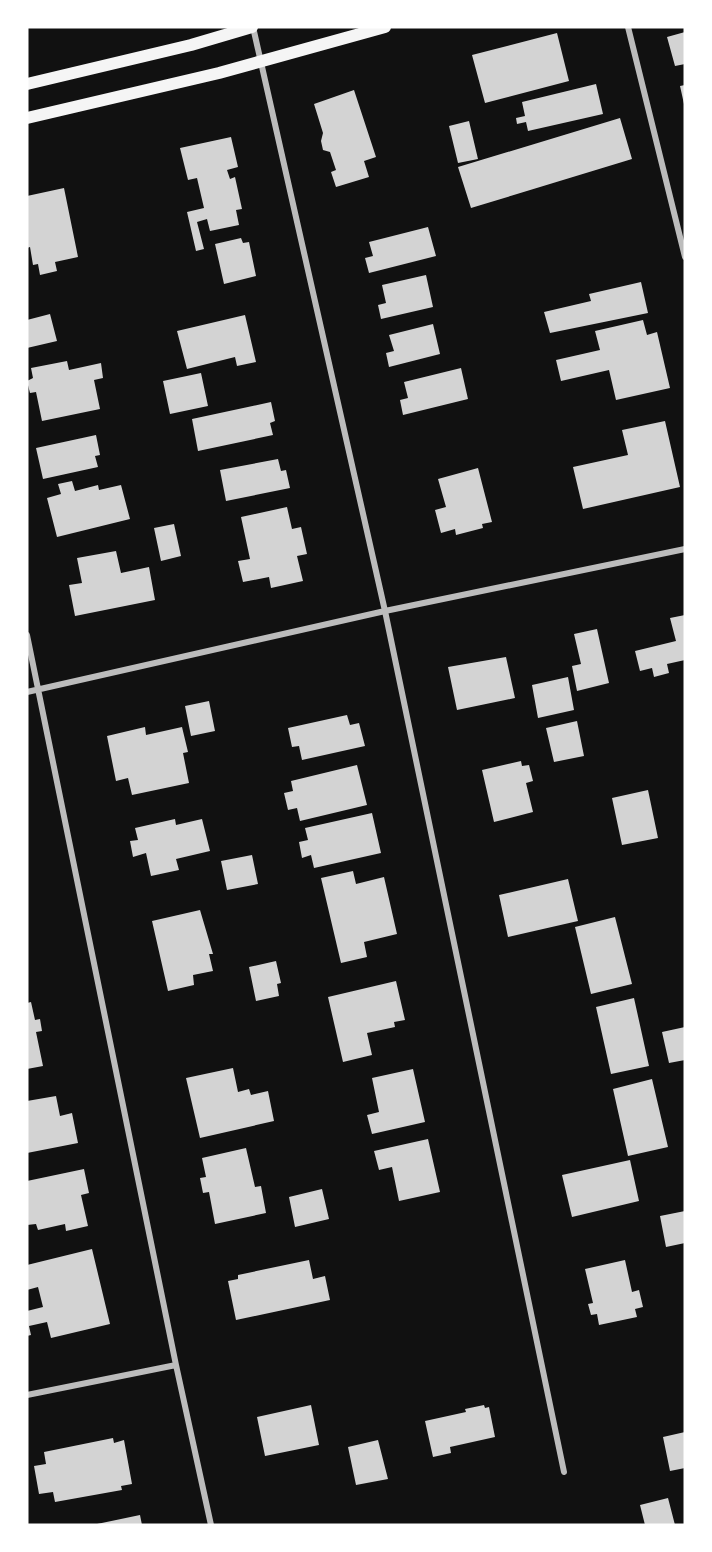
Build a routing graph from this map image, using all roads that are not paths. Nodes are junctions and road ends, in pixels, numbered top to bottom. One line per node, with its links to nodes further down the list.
1 (252, 27): 4 (street); 5 (main road)
2 (385, 27): 4 (main road)
3 (628, 27): 7 (street)
4 (260, 62): 6 (main road); 9 (street)
5 (27, 84)
6 (27, 118)
7 (685, 257)
8 (685, 549): 9 (street)
9 (385, 611): 11 (street); 15 (street)
10 (27, 635): 11 (street)
11 (38, 690): 12 (street); 13 (street)
12 (27, 692)
13 (176, 1365): 14 (street); 16 (street)
14 (27, 1395)
15 (564, 1472)
16 (212, 1525)

